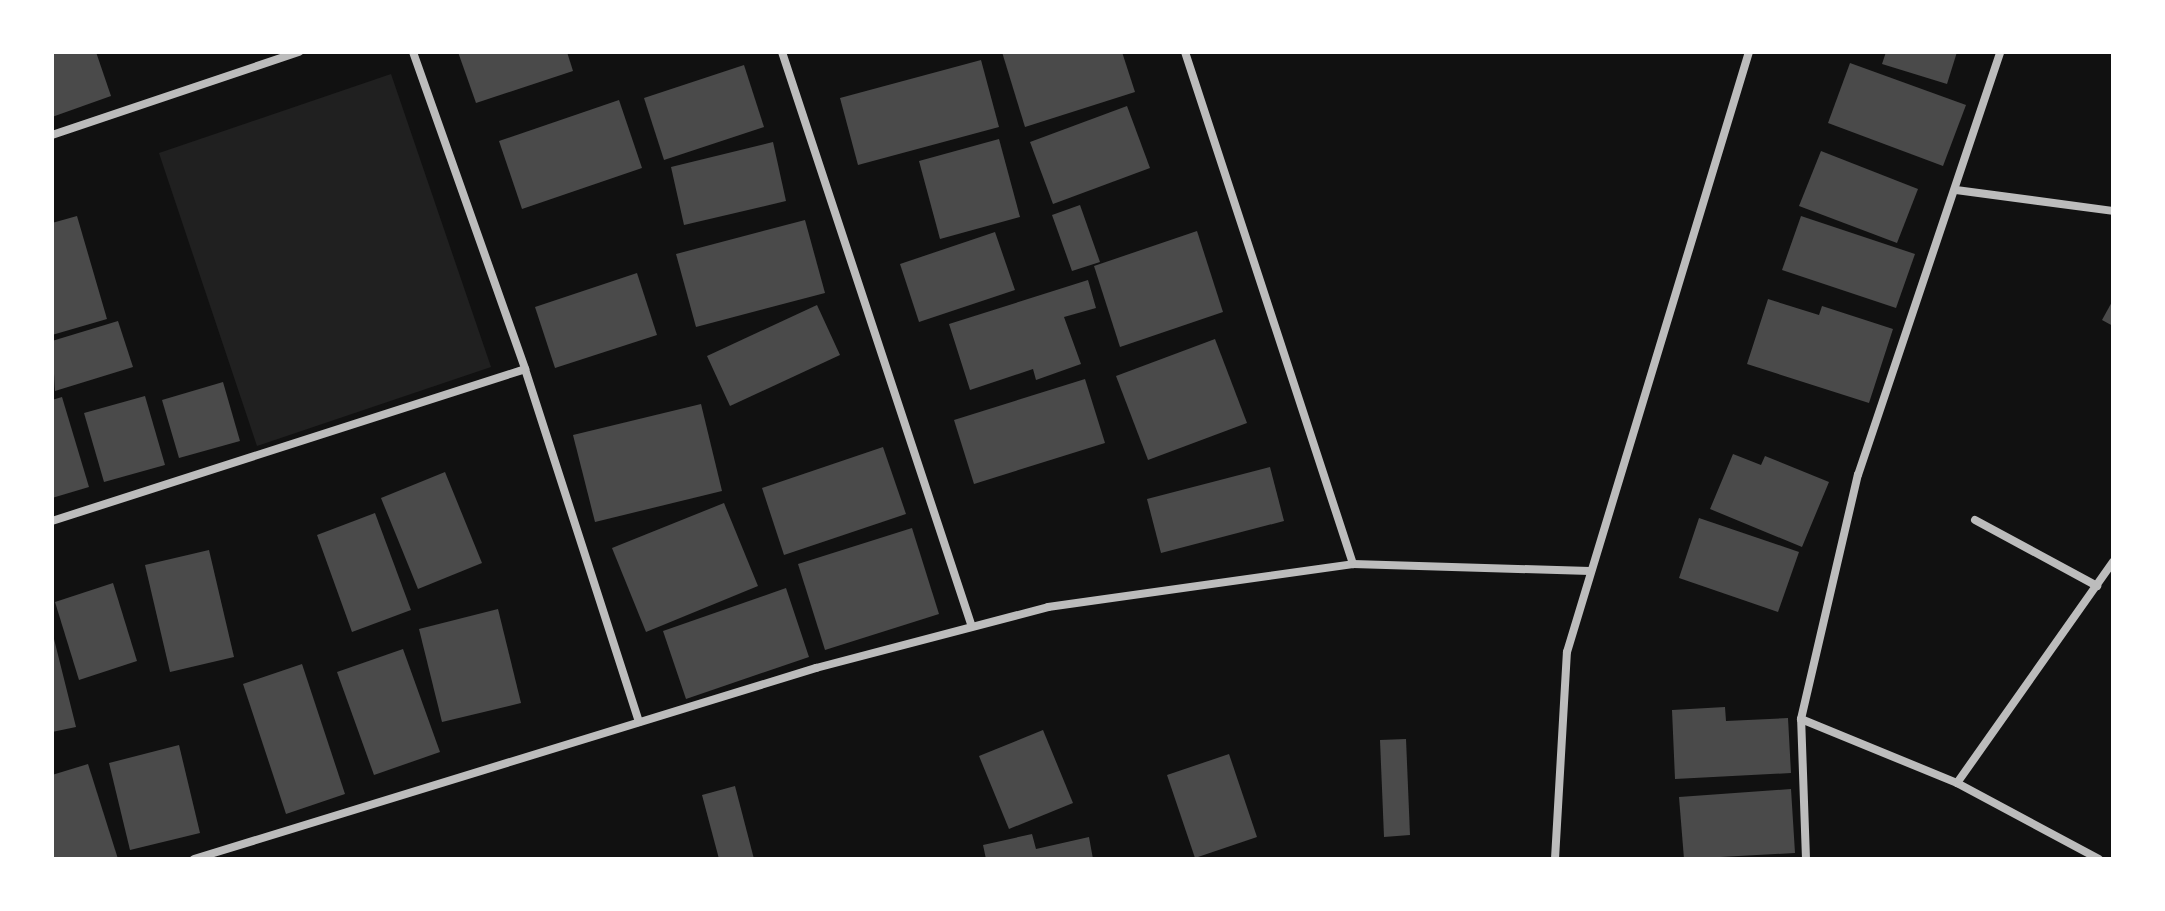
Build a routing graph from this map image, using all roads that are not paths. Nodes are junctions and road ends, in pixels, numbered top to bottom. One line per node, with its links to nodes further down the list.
1 (299, 52): 7 (street)
2 (413, 52): 10 (street)
3 (782, 52): 17 (street)
4 (1185, 52): 14 (street)
5 (1749, 52): 15 (street)
6 (2000, 52): 8 (street)
7 (52, 135)
8 (1956, 190): 9 (street); 18 (street)
9 (2113, 211)
10 (525, 369): 12 (street); 19 (street)
11 (1975, 520): 16 (street)
12 (52, 521)
13 (2113, 562): 16 (street)
14 (1353, 564): 15 (street); 17 (street)
15 (1590, 571): 22 (street)
16 (2097, 586): 20 (street)
17 (971, 624): 19 (street)
18 (1801, 719): 20 (street); 23 (street)
19 (639, 722): 21 (street)
20 (1957, 783): 24 (street)
21 (194, 859)
22 (1555, 859)
23 (1806, 859)
24 (2099, 859)

